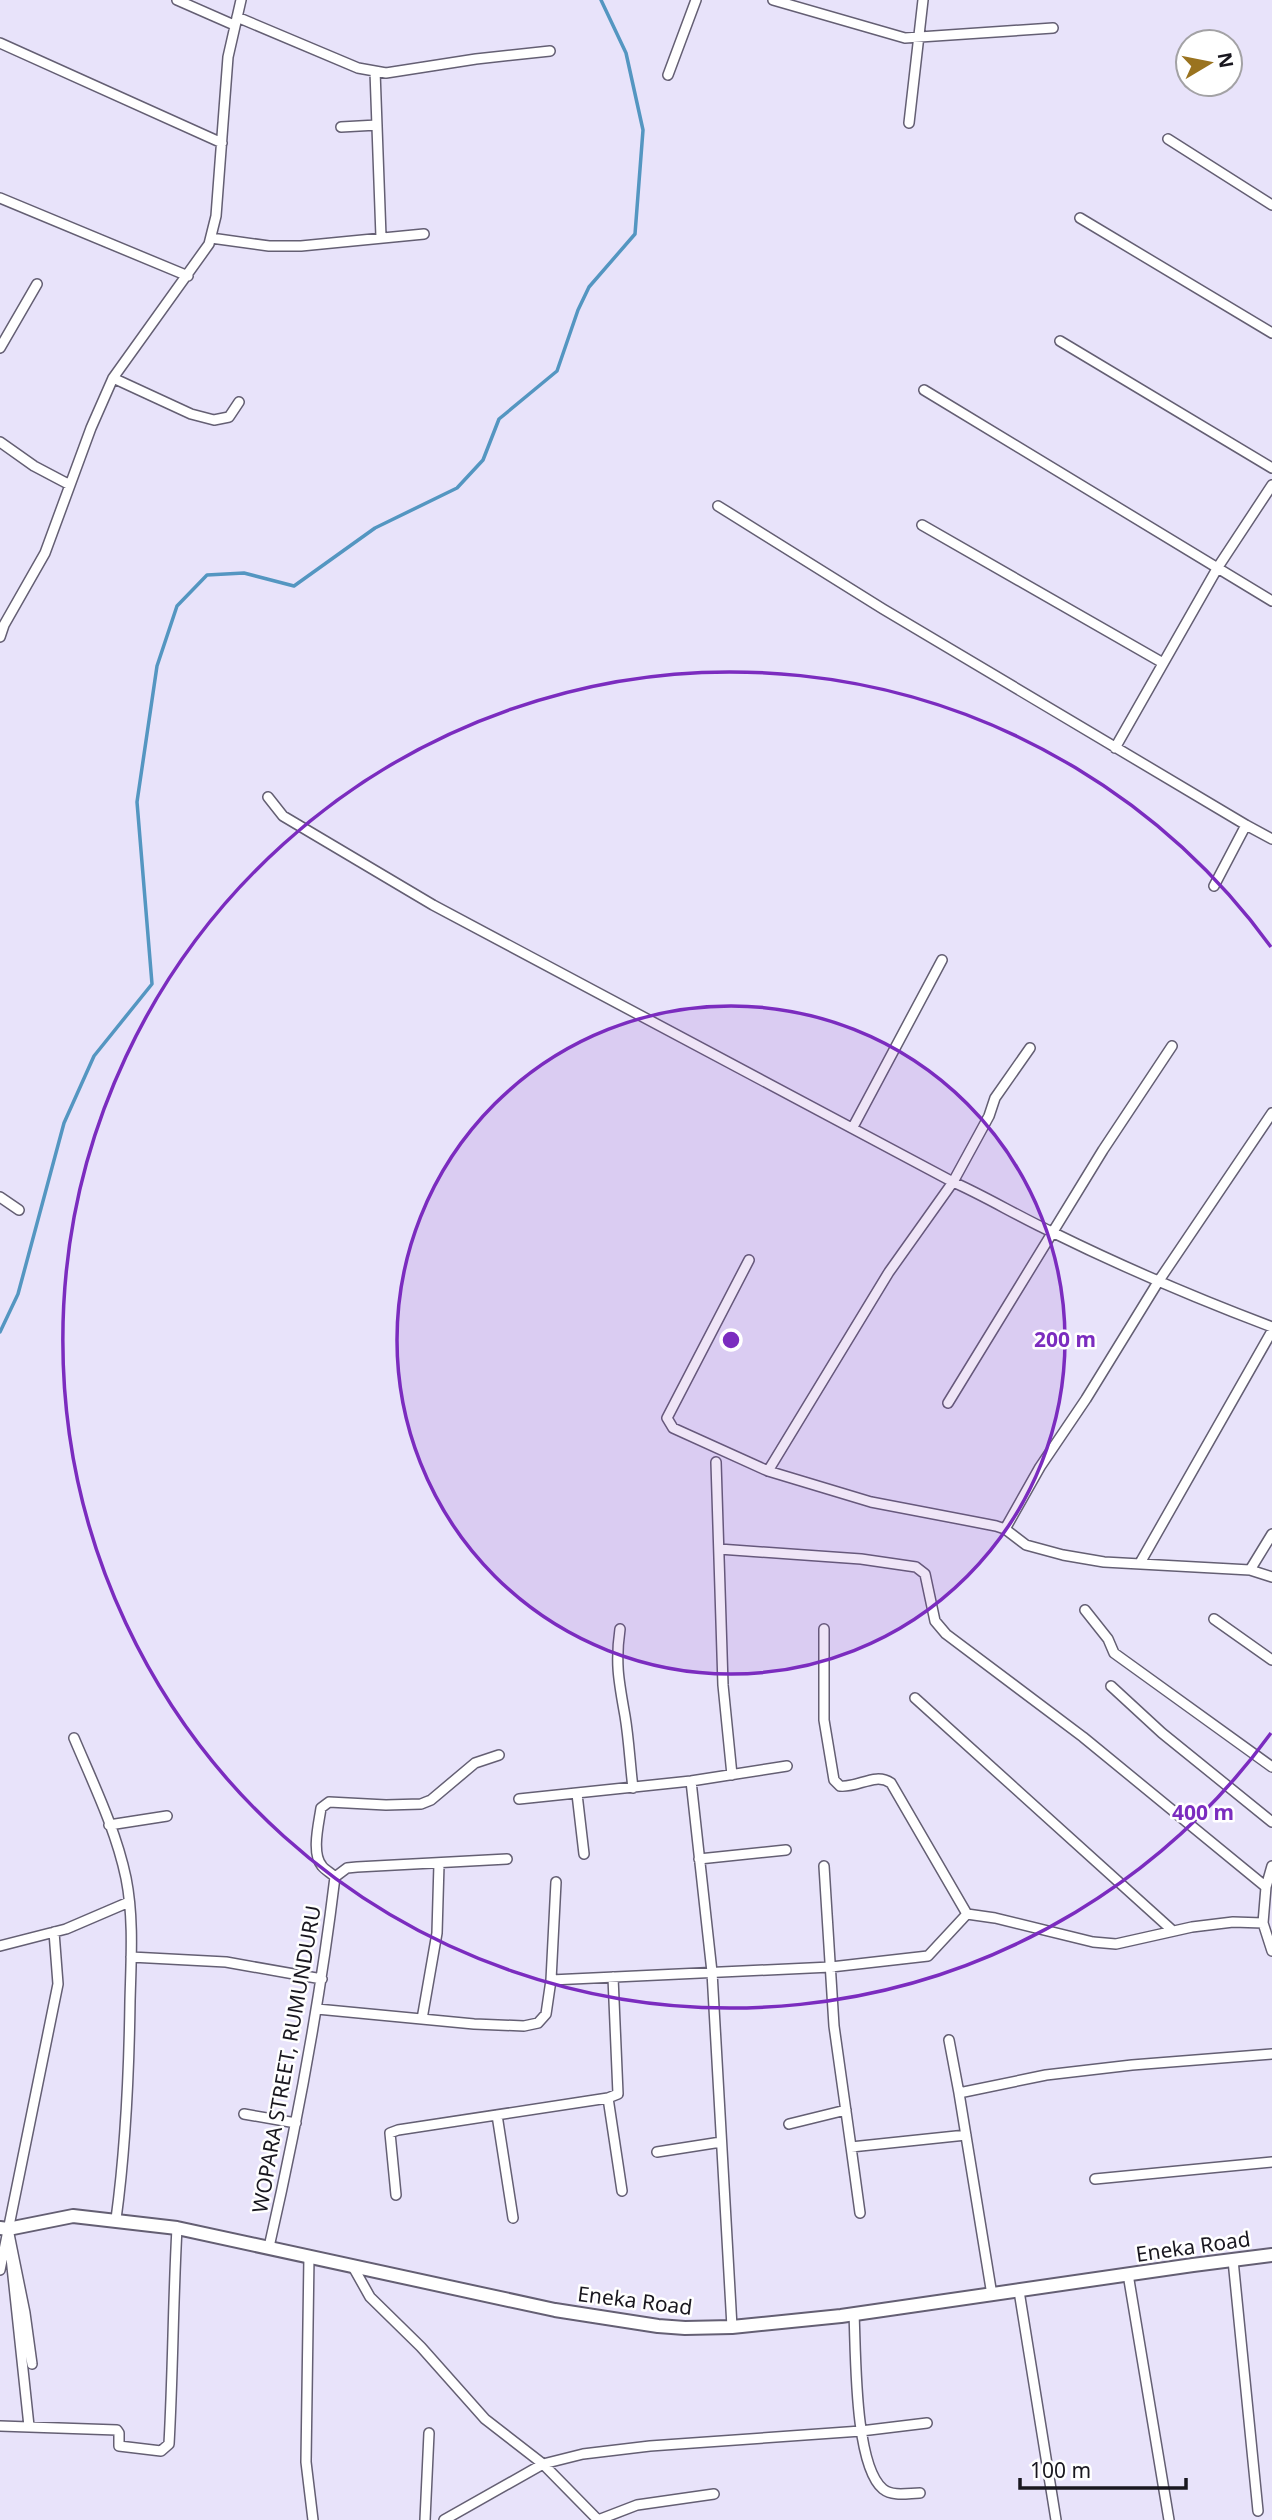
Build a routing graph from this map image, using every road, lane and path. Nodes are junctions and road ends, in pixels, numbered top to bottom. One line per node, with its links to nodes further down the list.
1 (177, 0): 6 (street)
2 (241, 0): 6 (street)
3 (696, 0): 12 (street)
4 (773, 0): 8 (street)
5 (923, 0): 8 (street)
6 (236, 21): 11 (street); 17 (street)
7 (1053, 28): 8 (street)
8 (918, 37): 13 (street)
9 (0, 43): 17 (street)
10 (550, 51): 11 (street)
11 (375, 71): 14 (street)
12 (668, 75)
13 (909, 123)
14 (377, 125): 15 (street); 22 (street)
15 (341, 127)
16 (1168, 139): 19 (street)
17 (222, 143): 23 (street)
18 (0, 198): 24 (street)
19 (1272, 205)
20 (1080, 218): 26 (street)
21 (424, 234): 22 (street)
22 (382, 237): 23 (street)
23 (211, 238): 24 (street)
24 (188, 276): 29 (street)
25 (37, 284): 28 (street)
26 (1272, 333)
27 (1060, 341): 33 (street)
28 (0, 348)
29 (113, 378): 31 (street); 34 (street)
30 (924, 390): 38 (street)
31 (239, 402)
32 (0, 442): 34 (street)
33 (1272, 468)
34 (70, 485): 40 (street)
35 (1272, 485): 38 (street)
36 (718, 506): 42 (street)
37 (922, 525): 41 (street)
38 (1218, 567): 39 (street); 41 (street)
39 (1272, 601)
40 (0, 637)
41 (1163, 663): 42 (street)
42 (1115, 748): 44 (street)
43 (268, 797): 51 (street)
44 (1246, 825): 45 (street); 46 (street)
45 (1272, 839)
46 (1214, 886)
47 (942, 960): 51 (street)
48 (1172, 1046): 55 (street)
49 (1030, 1048): 52 (street)
50 (1272, 1113): 57 (street)
51 (853, 1127): 52 (street)
52 (953, 1182): 55 (street); 61 (street)
53 (0, 1197): 54 (street)
54 (19, 1210)
55 (1052, 1233): 57 (street); 59 (street)
56 (749, 1261): 61 (street)
57 (1158, 1282): 58 (street); 62 (street)
58 (1272, 1329): 65 (street)
59 (948, 1403)
60 (716, 1462): 64 (street)
61 (768, 1471): 62 (street)
62 (1005, 1529): 65 (street)
63 (1272, 1534): 66 (street)
64 (719, 1549): 79 (street); 96 (street)
65 (1140, 1563): 66 (street)
66 (1250, 1570): 67 (street)
67 (1272, 1577)
68 (1086, 1610): 78 (street)
69 (1214, 1619): 72 (street)
70 (620, 1629): 81 (street)
71 (824, 1629): 98 (street)
72 (1272, 1660)
73 (1111, 1686): 85 (street)
74 (915, 1698): 100 (street)
75 (74, 1738): 86 (street)
76 (499, 1755): 94 (street)
77 (787, 1766): 79 (street)
78 (1272, 1768)
79 (732, 1775): 80 (street)
80 (691, 1782): 81 (street); 90 (street)
81 (633, 1788): 82 (street)
82 (577, 1794): 83 (street); 88 (street)
83 (519, 1799)
84 (167, 1816): 86 (street)
85 (1272, 1822)
86 (109, 1825): 97 (street)
87 (786, 1850): 90 (street)
88 (584, 1854)
89 (507, 1859): 91 (street)
90 (699, 1859): 106 (street)
91 (439, 1864): 94 (street); 111 (street)
92 (824, 1866): 105 (street)
93 (1272, 1866): 96 (street)
94 (335, 1877): 108 (street, WOPARA STREET, RUMUNDURU)
95 (556, 1882): 109 (street)
96 (1266, 1886): 99 (street)
97 (129, 1902): 101 (street); 104 (street)
98 (967, 1914): 100 (street); 105 (street)
99 (1263, 1923): 100 (street); 103 (street)
100 (1173, 1931)
101 (54, 1932): 102 (street); 132 (street)
102 (0, 1946)
103 (1272, 1951)
104 (131, 1958): 108 (street); 131 (street)
105 (831, 1966): 106 (street); 116 (street)
106 (712, 1972): 107 (street); 122 (street)
107 (613, 1977): 109 (street); 115 (street)
108 (322, 1979): 110 (street, WOPARA STREET, RUMUNDURU)
109 (551, 1980): 111 (street)
110 (317, 2009): 111 (street); 119 (street, WOPARA STREET, RUMUNDURU)
111 (422, 2020)
112 (948, 2040): 114 (street)
113 (1272, 2054): 114 (street)
114 (960, 2093): 121 (street)
115 (608, 2098): 118 (street); 127 (street)
116 (846, 2110): 120 (street); 123 (street)
117 (244, 2114): 119 (street)
118 (497, 2115): 128 (street); 130 (street)
119 (296, 2123): 134 (street, WOPARA STREET, RUMUNDURU)
120 (789, 2124)
121 (966, 2135): 123 (street); 142 (street)
122 (721, 2142): 124 (street); 144 (street)
123 (851, 2147): 129 (street)
124 (657, 2152)
125 (1272, 2162): 126 (street)
126 (1095, 2179)
127 (622, 2191)
128 (396, 2195)
129 (860, 2213)
130 (513, 2218)
131 (116, 2220): 132 (main road, Eneka Road); 133 (main road, Eneka Road)
132 (4, 2228): 132 (street); 139 (street); 147 (street)
133 (177, 2228): 134 (main road, Eneka Road); 147 (street)
134 (269, 2247): 136 (main road, Eneka Road)
135 (1272, 2255): 137 (main road, Eneka Road)
136 (309, 2256): 138 (main road, Eneka Road); 154 (street)
137 (1233, 2260): 140 (main road, Eneka Road); 153 (street)
138 (352, 2265): 144 (main road, Eneka Road); 150 (street)
139 (0, 2270)
140 (1128, 2274): 141 (main road, Eneka Road); 159 (street)
141 (1019, 2291): 142 (main road, Eneka Road); 158 (street)
142 (992, 2295): 143 (main road, Eneka Road)
143 (854, 2315): 144 (main road, Eneka Road); 148 (street)
144 (732, 2327)
145 (927, 2423): 148 (street)
146 (0, 2426): 147 (street)
147 (29, 2426)
148 (860, 2431): 150 (street); 151 (street)
149 (429, 2432): 155 (street)
150 (543, 2464): 156 (street); 157 (street)
151 (920, 2493)
152 (714, 2494): 157 (street)
153 (1258, 2511)
154 (313, 2520)
155 (425, 2520)
156 (444, 2520)
157 (598, 2520)
158 (1056, 2520)
159 (1169, 2520)

